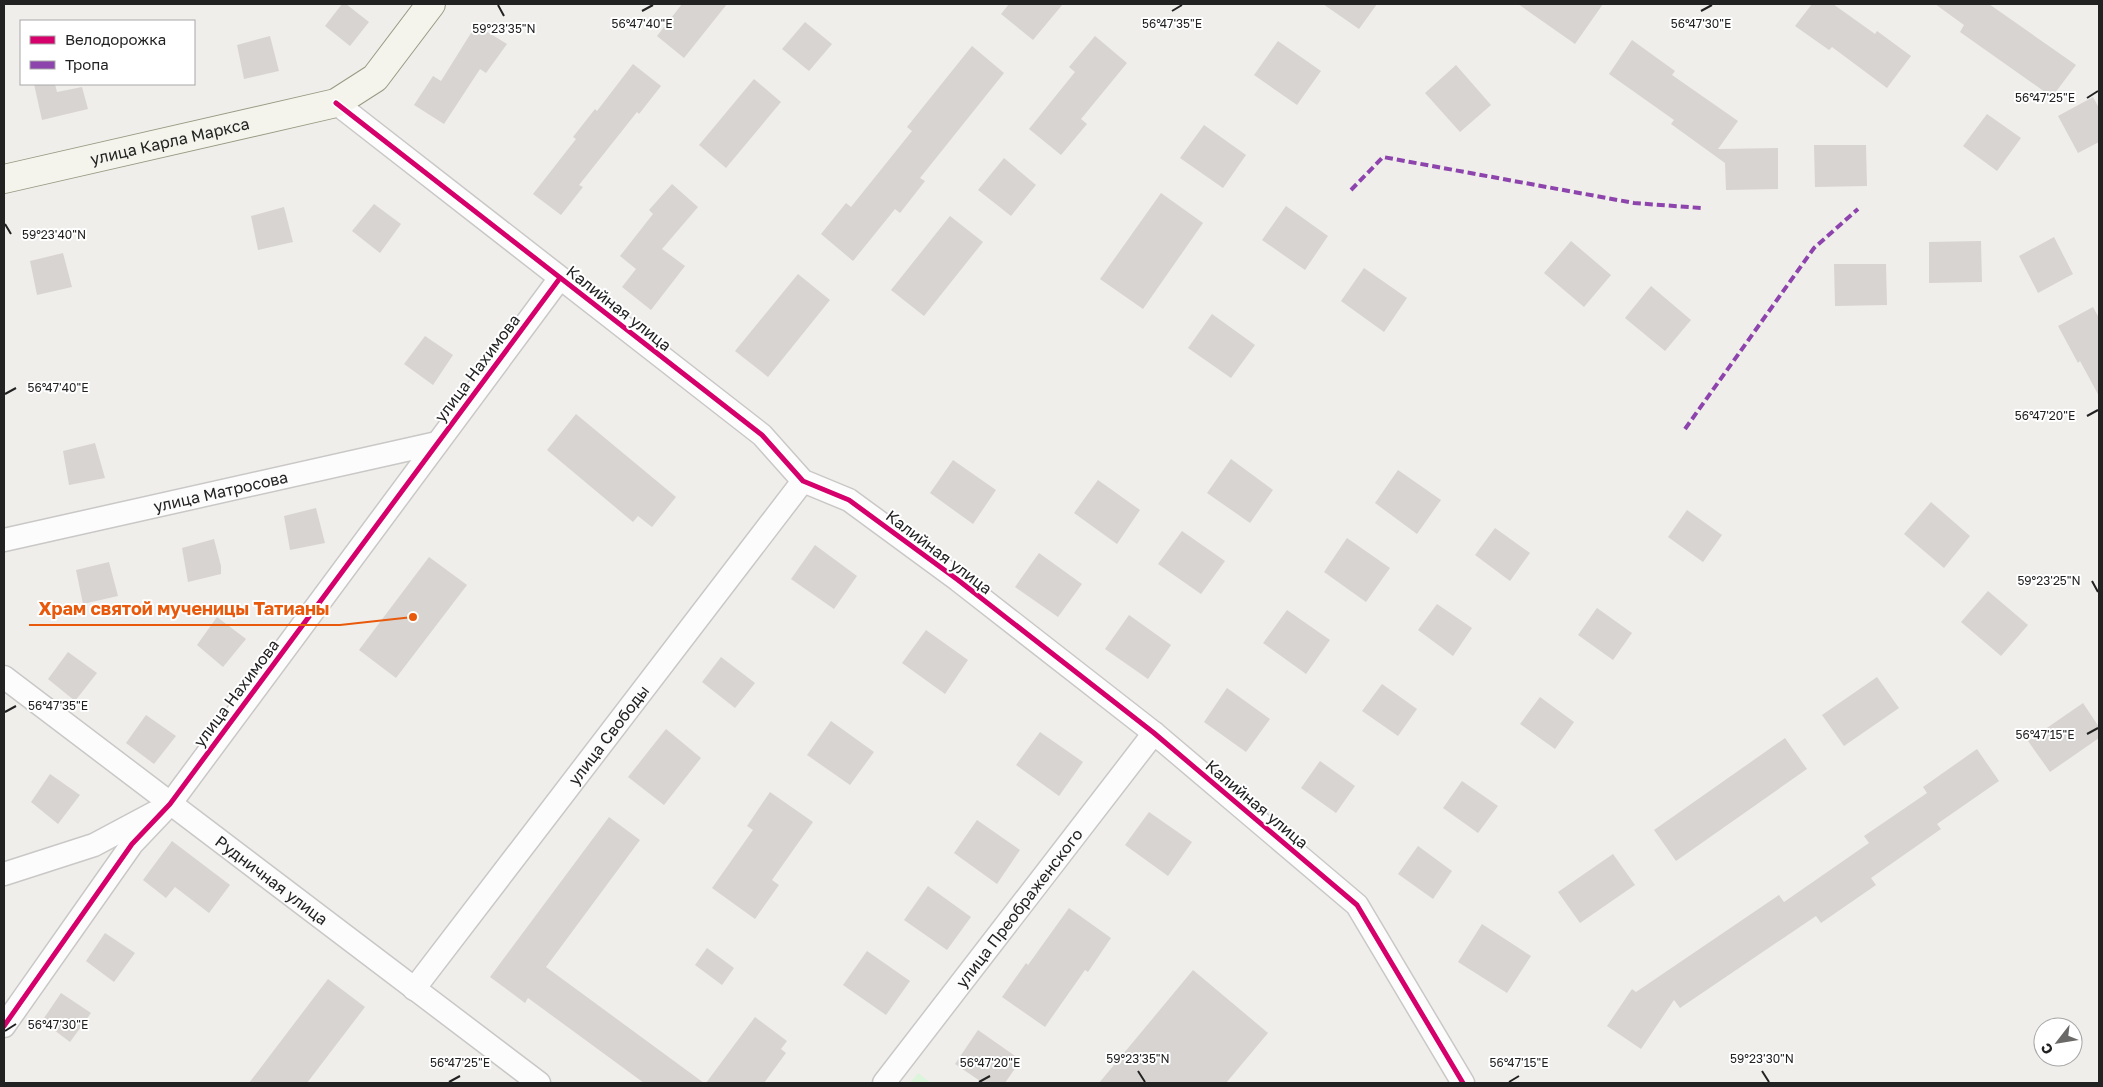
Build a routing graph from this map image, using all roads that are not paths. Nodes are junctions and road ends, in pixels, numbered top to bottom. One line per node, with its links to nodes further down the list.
1 (431, 4): 2 (main road, улица Карла Маркса)
2 (336, 103): 3 (main road, улица Карла Маркса); 4 (street, Калийная улица)
3 (4, 179)
4 (560, 278): 5 (street, улица Нахимова); 6 (street, Калийная улица)
5 (438, 443): 7 (street, улица Матросова); 10 (street, улица Нахимова)
6 (803, 481): 9 (street, Калийная улица); 12 (street, улица Свободы)
7 (4, 540)
8 (4, 677): 10 (street, Рудничная улица)
9 (1154, 733): 15 (street, улица Преображенского); 16 (street, Калийная улица)
10 (170, 804): 11 (street); 12 (street, Рудничная улица); 13 (street, улица Нахимова)
11 (4, 874)
12 (414, 988): 14 (street, Рудничная улица)
13 (4, 1026)
14 (539, 1083)
15 (884, 1083)
16 (1463, 1083)

